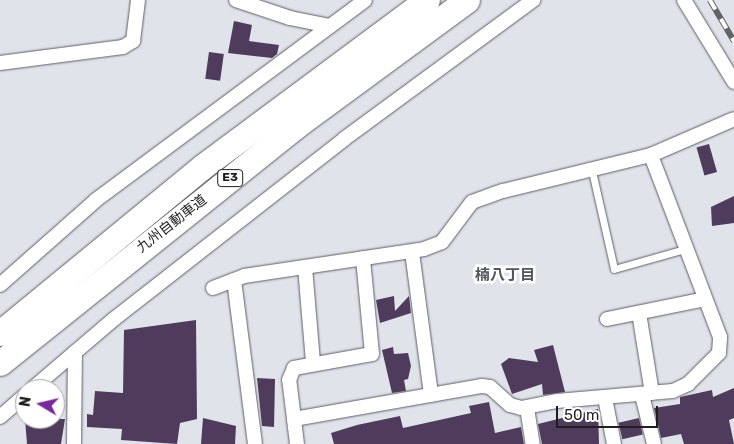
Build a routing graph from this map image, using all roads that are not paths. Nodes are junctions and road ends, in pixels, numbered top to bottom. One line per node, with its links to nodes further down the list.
1 (138, 0): 9 (street)
2 (236, 0): 8 (street)
3 (365, 0): 8 (street)
4 (427, 0): 24 (highway, 九州自動車道 / E3)
5 (467, 0): 28 (highway, 九州自動車道 / E3)
6 (533, 0): 26 (street)
7 (684, 0): 10 (street)
8 (330, 26): 19 (street)
9 (0, 63)
10 (734, 82)
11 (734, 119): 12 (street)
12 (651, 155): 13 (street); 14 (street)
13 (592, 171): 14 (lane); 15 (street)
14 (685, 249): 21 (street)
15 (412, 252): 16 (street); 31 (street)
16 (363, 258): 17 (street); 27 (street)
17 (305, 267): 18 (street); 27 (street)
18 (234, 280): 20 (street); 38 (street)
19 (0, 285)
20 (213, 288)
21 (705, 299): 22 (street); 25 (street)
22 (639, 313): 23 (street); 30 (street)
23 (607, 319)
24 (0, 333)
25 (727, 349): 30 (street)
26 (75, 352): 29 (street); 37 (street)
27 (313, 363): 36 (street)
28 (0, 364)
29 (44, 379)
30 (647, 394): 32 (street); 42 (street)
31 (431, 395): 34 (street); 36 (street)
32 (605, 398): 34 (street); 41 (street)
33 (15, 404): 35 (street)
34 (527, 408): 40 (street)
35 (0, 417)
36 (294, 419): 39 (street)
37 (74, 444)
38 (255, 444)
39 (297, 444)
40 (533, 444)
41 (614, 444)
42 (654, 444)

